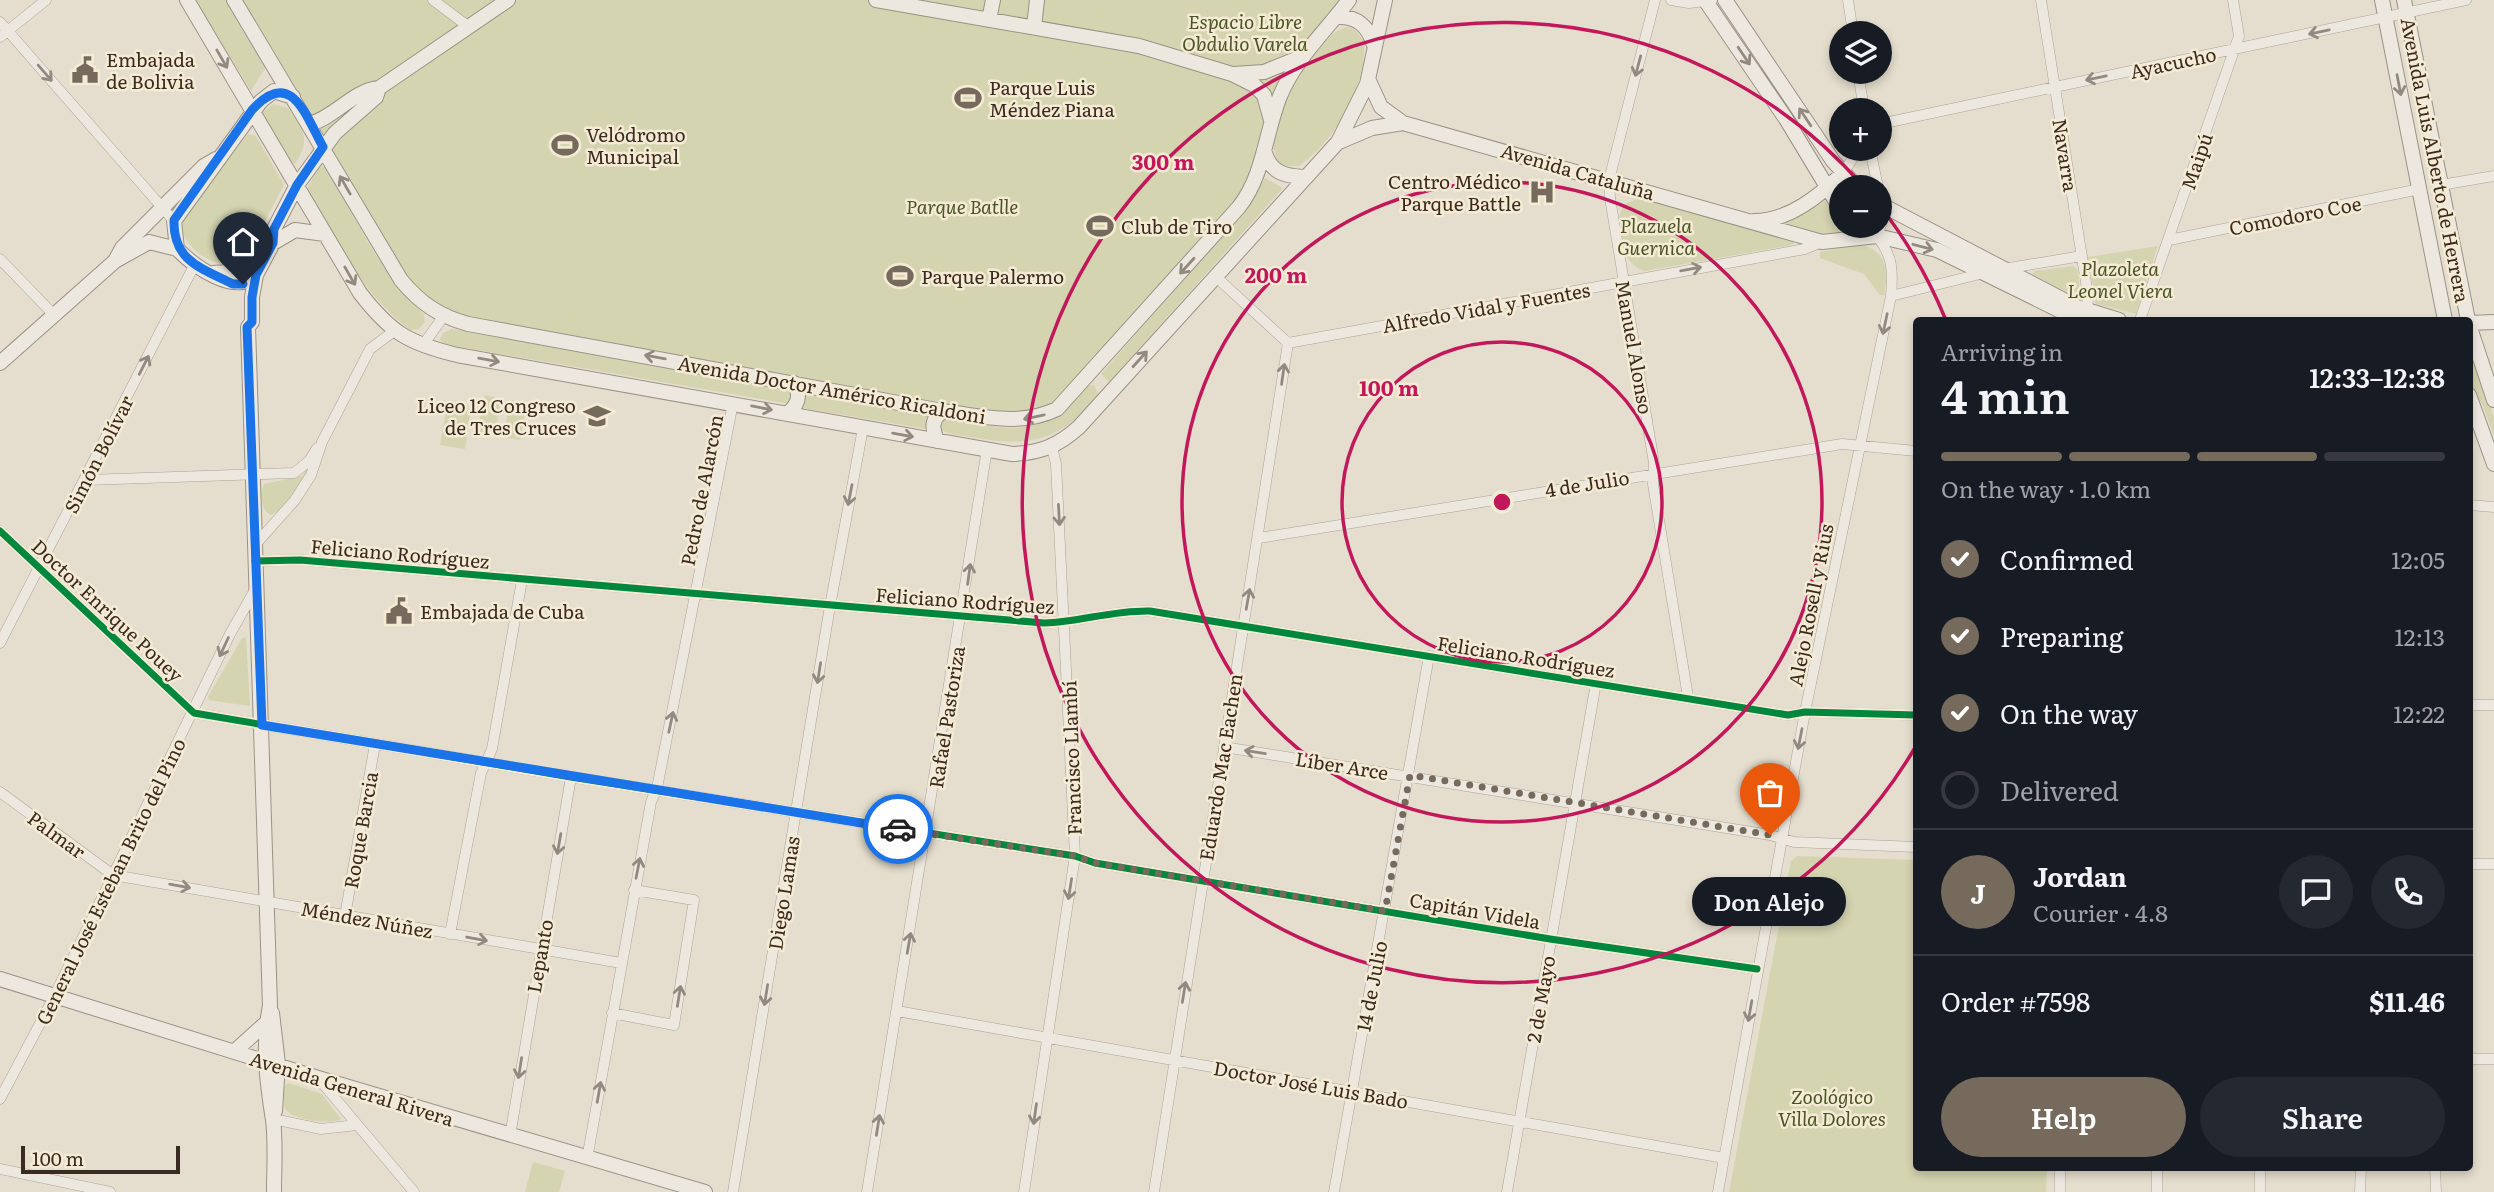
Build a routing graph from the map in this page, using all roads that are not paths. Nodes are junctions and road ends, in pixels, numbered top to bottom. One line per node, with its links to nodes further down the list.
1 (46, 0): 28 (street)
2 (187, 0): 37 (street, Avenida Doctor Américo Ricaldoni, one-way to 37)
3 (234, 0): 36 (street, Avenida Doctor Américo Ricaldoni)
4 (433, 0): 26 (street)
5 (508, 0): 26 (street)
6 (876, 0): 23 (street)
7 (993, 0): 23 (street)
8 (1037, 0): 27 (street)
9 (1349, 0): 21 (street, Avenida Doctor Américo Ricaldoni)
10 (1385, 0): 29 (street, Avenida Doctor Américo Ricaldoni)
11 (1655, 0): 50 (street, Manuel Alonso, one-way to 50)
12 (1671, 0): 19 (street)
13 (1725, 0): 47 (street, one-way to 13)
14 (1848, 0): 24 (street)
15 (2041, 0): 34 (street, Navarra)
16 (2233, 0): 30 (street, Maipú)
17 (2382, 0): 22 (street, Avenida Luis Alberto de Herrera)
18 (2466, 0): 20 (street, Ayacucho)
19 (1708, 1): 53 (street, one-way to 53)
20 (2405, 7): 22 (street, Ayacucho); 52 (street, Avenida Luis Alberto de Herrera)
21 (1337, 17): 29 (street); 31 (street, Avenida Doctor Américo Ricaldoni)
22 (2385, 18): 30 (street, Ayacucho, one-way to 30); 54 (street, Avenida Luis Alberto de Herrera, one-way to 54)
23 (989, 20): 27 (street)
24 (1851, 21)
25 (0, 22): 28 (street)
26 (469, 27): 35 (street)
27 (1034, 27): 32 (street)
28 (4, 34): 55 (street, one-way to 55)
29 (1374, 45): 33 (street, Avenida Doctor Américo Ricaldoni)
30 (2235, 50): 34 (street, Ayacucho, one-way to 34); 64 (street, Maipú)
31 (1302, 57): 32 (street); 39 (street, Avenida Doctor Américo Ricaldoni)
32 (1232, 74): 39 (street)
33 (1368, 79): 40 (street, Avenida Cataluña); 42 (street, Avenida Doctor Américo Ricaldoni)
34 (2054, 87): 38 (street, Ayacucho); 67 (street, Navarra)
35 (379, 88): 41 (street); 43 (street)
36 (293, 97): 37 (street); 41 (street, Avenida Doctor Américo Ricaldoni)
37 (252, 110): 45 (street); 51 (street, Avenida Doctor Américo Ricaldoni)
38 (1892, 121)
39 (1271, 122): 44 (street, Avenida Doctor Américo Ricaldoni)
40 (1404, 123): 42 (street, Avenida Cataluña); 50 (street, Avenida Cataluña)
41 (310, 124): 43 (street, Avenida Doctor Américo Ricaldoni)
42 (1338, 142): 49 (street, Avenida Doctor Américo Ricaldoni)
43 (323, 147): 51 (street); 80 (street, Avenida Doctor Américo Ricaldoni, one-way to 43)
44 (1264, 150): 49 (street); 93 (street, Avenida Doctor Américo Ricaldoni, one-way to 93)
45 (216, 159): 55 (street); 57 (street)
46 (1851, 161): 47 (street)
47 (1843, 173): 53 (street, Avenida Cataluña)
48 (2494, 176): 52 (street)
49 (1304, 177): 75 (street, Avenida Doctor Américo Ricaldoni)
50 (1609, 180): 58 (street, Avenida Cataluña); 76 (street, Manuel Alonso)
51 (297, 185): 59 (street, Avenida Doctor Américo Ricaldoni); 60 (street)
52 (2441, 185): 84 (street, Avenida Luis Alberto de Herrera)
53 (1828, 188): 58 (street, Avenida Cataluña)
54 (2420, 190): 64 (street, Comodoro Coe); 83 (street, Avenida Luis Alberto de Herrera)
55 (164, 209): 57 (street); 69 (street)
56 (1892, 209): 71 (street)
57 (174, 220): 66 (street)
58 (1752, 220): 65 (street, Avenida Cataluña)
59 (325, 234): 60 (street); 88 (street, Avenida Doctor Américo Ricaldoni, one-way to 88)
60 (274, 236): 72 (street); 74 (street)
61 (1861, 238): 65 (street, Avenida Cataluña)
62 (1878, 238): 78 (street, Alejo Rosell y Rius)
63 (1886, 238): 73 (street, one-way to 73)
64 (2169, 240): 82 (street, Maipú)
65 (1822, 243): 76 (street, Alfredo Vidal y Fuentes, one-way to 65)
66 (177, 249): 69 (street); 70 (street)
67 (2082, 256): 71 (street); 81 (street, Navarra)
68 (0, 259): 79 (street)
69 (115, 261): 79 (street)
70 (195, 264): 72 (street); 111 (street, Simón Bolívar, one-way to 70)
71 (2003, 269): 81 (street)
72 (213, 272): 77 (street)
73 (1984, 273): 78 (street); 81 (street)
74 (256, 275): 77 (street); 87 (street)
75 (1215, 276): 90 (street); 95 (street, Avenida Doctor Américo Ricaldoni, one-way to 75)
76 (1624, 282): 90 (street, Alfredo Vidal y Fuentes); 109 (street, Manuel Alonso)
77 (233, 284): 87 (street)
78 (1891, 296): 104 (street, Alejo Rosell y Rius, one-way to 104)
79 (54, 315): 92 (street)
80 (443, 317): 91 (street); 94 (street, Avenida Doctor Américo Ricaldoni, one-way to 80)
81 (2084, 317)
82 (2141, 317)
83 (2444, 317)
84 (2468, 317)
85 (2473, 322): 86 (street)
86 (2494, 322)
87 (247, 327): 110 (street)
88 (394, 331): 91 (street, Avenida Doctor Américo Ricaldoni); 103 (street)
89 (2473, 334): 96 (street, Avenida Luis Alberto de Herrera)
90 (1287, 343): 115 (street, Eduardo Mac Eachen, one-way to 90)
91 (423, 345): 97 (street, Avenida Doctor Américo Ricaldoni, one-way to 97)
92 (0, 363)
93 (1087, 377): 95 (street); 99 (street, Avenida Doctor Américo Ricaldoni, one-way to 99)
94 (794, 383): 99 (street, Avenida Doctor Américo Ricaldoni); 100 (street)
95 (1107, 395): 105 (street, Avenida Doctor Américo Ricaldoni)
96 (2494, 400)
97 (733, 403): 100 (street, Avenida Doctor Américo Ricaldoni, one-way to 100); 121 (street, Pedro de Alarcón)
98 (2473, 406): 108 (street)
99 (942, 411): 102 (street)
100 (788, 413): 101 (street, Avenida Doctor Américo Ricaldoni)
101 (863, 428): 102 (street, Avenida Doctor Américo Ricaldoni, one-way to 102); 122 (street, Diego Lamas, one-way to 122)
102 (937, 441): 106 (street, Avenida Doctor Américo Ricaldoni)
103 (322, 442): 110 (street); 116 (street)
104 (1858, 445): 107 (street, 4 de Julio); 109 (street, 4 de Julio); 132 (street, Alejo Rosell y Rius)
105 (1052, 447): 106 (street, Avenida Doctor Américo Ricaldoni); 124 (street, Francisco Llambí, one-way to 124)
106 (987, 449): 123 (street, Rafael Pastoriza, one-way to 106)
107 (1913, 452)
108 (2494, 464)
109 (1654, 472): 115 (street, 4 de Julio); 129 (street, Manuel Alonso)
110 (252, 476): 111 (street); 116 (street)
111 (86, 480): 118 (street, Simón Bolívar)
112 (2473, 505): 113 (street)
113 (2494, 507)
114 (0, 531): 118 (street, Doctor Enrique Pouey)
115 (1259, 538): 125 (street, Eduardo Mac Eachen, one-way to 115)
116 (254, 545): 117 (street)
117 (255, 561): 119 (street, Feliciano Rodríguez); 120 (street)
118 (40, 569): 126 (street, Simón Bolívar); 133 (street, Doctor Enrique Pouey)
119 (522, 580): 121 (street, Feliciano Rodríguez); 138 (street)
120 (256, 587): 133 (street, General José Esteban Brito del Pino, one-way to 133); 135 (street)
121 (698, 594): 122 (street, Feliciano Rodríguez); 141 (street, Pedro de Alarcón, one-way to 121)
122 (830, 606): 123 (street, Feliciano Rodríguez); 144 (street, Diego Lamas, one-way to 144)
123 (962, 616): 124 (street, Feliciano Rodríguez); 145 (street, Rafael Pastoriza)
124 (1065, 622): 125 (street, Feliciano Rodríguez); 148 (street, Francisco Llambí)
125 (1243, 626): 127 (street, Feliciano Rodríguez); 137 (street, Eduardo Mac Eachen)
126 (0, 643)
127 (1429, 656): 128 (street, Feliciano Rodríguez); 139 (street, 14 de Julio)
128 (1596, 683): 129 (street, Feliciano Rodríguez); 143 (street, 2 de Mayo)
129 (1688, 697): 132 (street, Feliciano Rodríguez)
130 (2473, 705): 131 (street)
131 (2494, 705)
132 (1805, 712): 134 (street, Feliciano Rodríguez); 146 (street, Alejo Rosell y Rius, one-way to 146)
133 (194, 713): 135 (street, Capitán Videla); 151 (street, General José Esteban Brito del Pino)
134 (1913, 715)
135 (262, 725): 136 (street, Capitán Videla); 154 (street)
136 (375, 744): 138 (street, Capitán Videla); 156 (street, Roque Barcia)
137 (1224, 747): 139 (street, Líber Arce, one-way to 137); 152 (street, Eduardo Mac Eachen)
138 (486, 762): 140 (street, Capitán Videla); 157 (street)
139 (1410, 775): 143 (street, Líber Arce); 155 (street, 14 de Julio)
140 (571, 777): 141 (street, Capitán Videla); 159 (street, Lepanto, one-way to 159)
141 (657, 788): 144 (street, Capitán Videla); 153 (street, Pedro de Alarcón, one-way to 141)
142 (0, 792): 151 (street, Palmar)
143 (1575, 803): 146 (street, Líber Arce); 158 (street, 2 de Mayo)
144 (796, 812): 145 (street, Capitán Videla); 193 (street, Diego Lamas, one-way to 193)
145 (927, 834): 148 (street, Capitán Videla); 165 (street, Rafael Pastoriza, one-way to 145)
146 (1781, 838): 147 (street, Líber Arce); 161 (street, Alejo Rosell y Rius)
147 (1913, 847)
148 (1075, 856): 152 (street, Capitán Videla); 168 (street, Francisco Llambí, one-way to 168)
149 (2473, 864): 150 (street)
150 (2494, 864)
151 (113, 875): 154 (street, Méndez Núñez, one-way to 154); 163 (street, General José Esteban Brito del Pino)
152 (1202, 881): 155 (street, Capitán Videla); 172 (street, Eduardo Mac Eachen, one-way to 152)
153 (634, 890): 160 (street, Pedro de Alarcón); 166 (street, one-way to 153)
154 (267, 901): 156 (street, Méndez Núñez); 164 (street)
155 (1385, 911): 158 (street, Capitán Videla); 175 (street, 14 de Julio)
156 (345, 916): 157 (street, Méndez Núñez)
157 (450, 934): 159 (street, Méndez Núñez, one-way to 159)
158 (1550, 939): 161 (street, Capitán Videla); 178 (street, 2 de Mayo)
159 (540, 950): 160 (street, Méndez Núñez); 180 (street, Lepanto, one-way to 180)
160 (621, 963): 166 (street, Pedro de Alarcón)
161 (1757, 969): 181 (street, Alejo Rosell y Rius, one-way to 181)
162 (0, 979): 163 (street, Avenida General Rivera)
163 (54, 997): 169 (street, Avenida General Rivera); 176 (street, General José Esteban Brito del Pino)
164 (270, 1006): 167 (street); 173 (street)
165 (897, 1011): 168 (street, Doctor José Luis Bado); 194 (street, Rafael Pastoriza, one-way to 165)
166 (612, 1013): 182 (street, Pedro de Alarcón, one-way to 166)
167 (266, 1023): 169 (street); 173 (street)
168 (1046, 1038): 172 (street, Doctor José Luis Bado); 195 (street, Francisco Llambí, one-way to 195)
169 (235, 1051): 173 (street, Avenida General Rivera)
170 (2473, 1059): 171 (street)
171 (2494, 1059)
172 (1173, 1060): 175 (street, Doctor José Luis Bado); 196 (street, Eduardo Mac Eachen)
173 (272, 1063): 174 (street, Avenida General Rivera); 177 (street)
174 (318, 1079): 179 (street); 180 (street, Avenida General Rivera)
175 (1351, 1092): 178 (street, Doctor José Luis Bado); 197 (street, 14 de Julio)
176 (0, 1099)
177 (273, 1119): 179 (street); 190 (street)
178 (1518, 1121): 181 (street, Doctor José Luis Bado); 198 (street, 2 de Mayo)
179 (357, 1125): 191 (street)
180 (510, 1136): 182 (street, Avenida General Rivera)
181 (1724, 1158): 199 (street, Alejo Rosell y Rius)
182 (587, 1159): 192 (street, Avenida General Rivera)
183 (0, 1169): 189 (street)
184 (2060, 1171): 200 (street)
185 (2157, 1171): 201 (street)
186 (2260, 1171): 202 (street)
187 (2361, 1171): 203 (street)
188 (2435, 1171): 204 (street)
189 (110, 1192)
190 (274, 1192)
191 (414, 1192)
192 (705, 1192)
193 (733, 1192)
194 (867, 1192)
195 (1024, 1192)
196 (1154, 1192)
197 (1334, 1192)
198 (1507, 1192)
199 (1718, 1192)
200 (2060, 1192)
201 (2157, 1192)
202 (2260, 1192)
203 (2360, 1192)
204 (2435, 1192)

